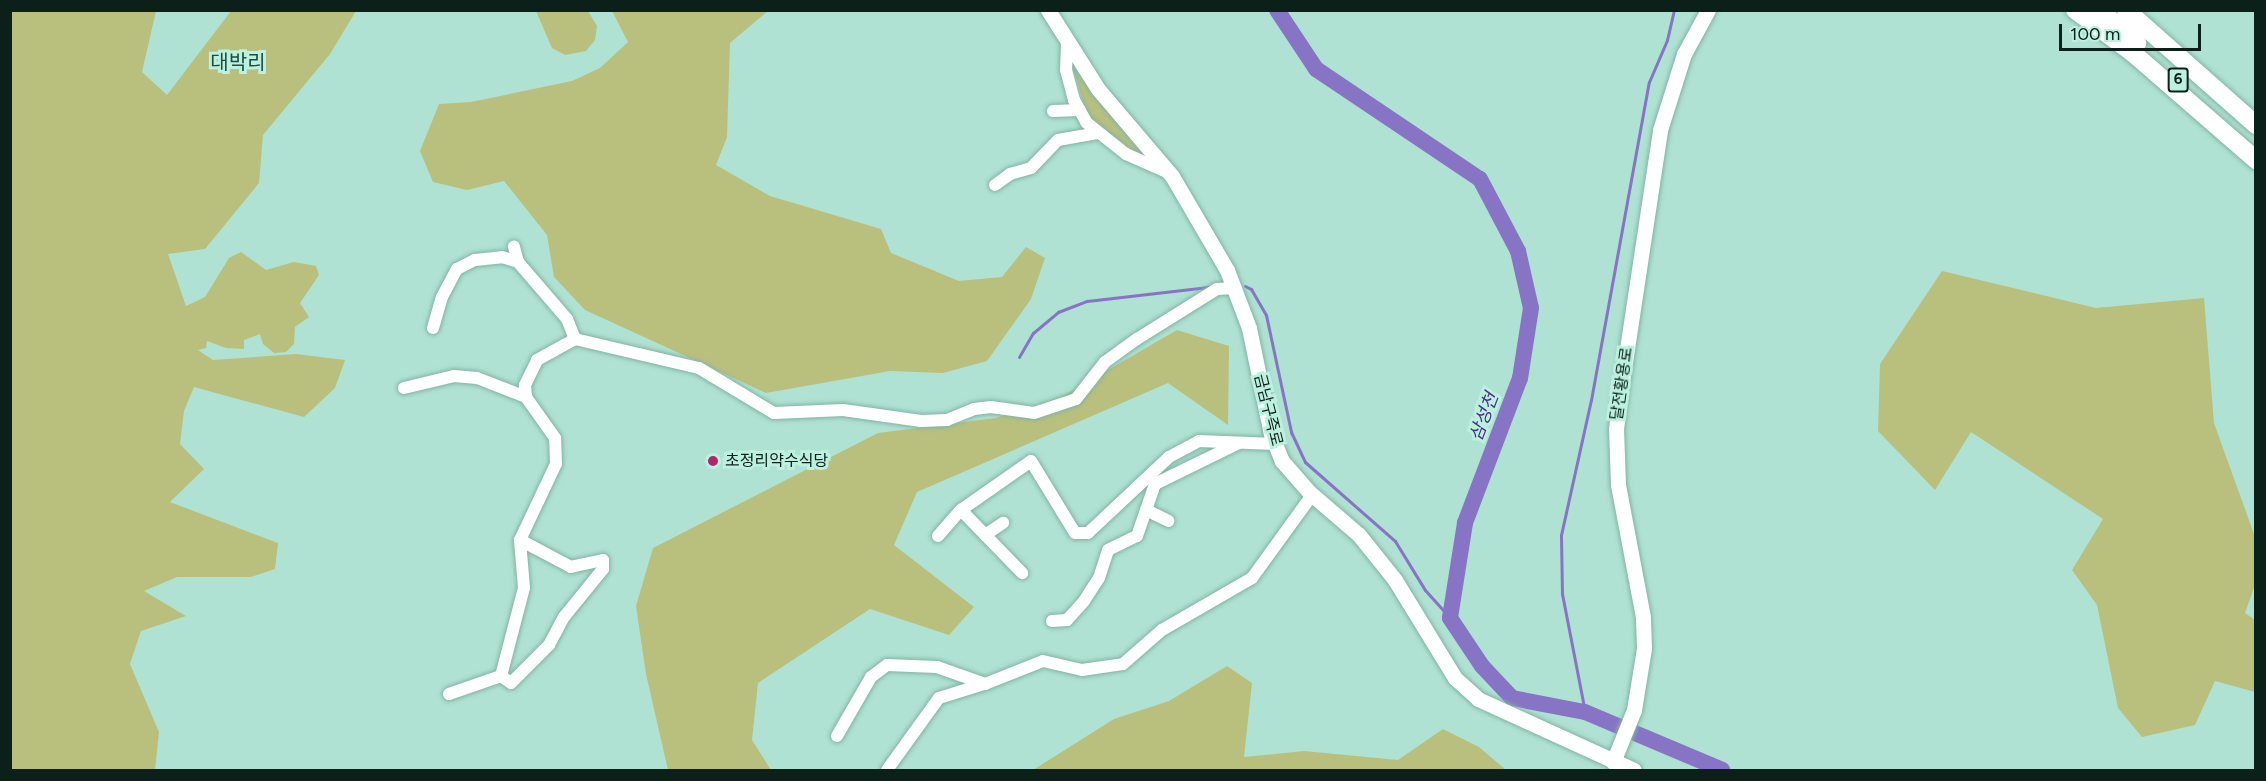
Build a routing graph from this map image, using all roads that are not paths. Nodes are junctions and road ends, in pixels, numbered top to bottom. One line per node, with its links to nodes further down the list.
1 (1048, 10): 7 (main road, 금남구즉로)
2 (1708, 10): 39 (main road, 달전황용로)
3 (2075, 10): 13 (highway)
4 (2100, 10): 12 (highway, 6)
5 (2126, 10): 10 (highway, 6)
6 (2143, 10): 10 (highway)
7 (1067, 43): 8 (street); 14 (main road, 금남구즉로)
8 (1080, 110): 9 (street); 11 (street)
9 (1053, 111)
10 (2256, 124)
11 (1098, 133): 14 (street); 15 (street)
12 (2256, 151)
13 (2256, 160)
14 (1169, 173): 18 (main road, 금남구즉로)
15 (995, 185)
16 (514, 247): 17 (street)
17 (518, 262): 19 (street); 20 (street)
18 (1234, 288): 20 (street); 24 (main road, 금남구즉로)
19 (433, 328)
20 (575, 339): 22 (street)
21 (404, 388): 22 (street)
22 (526, 397): 32 (street)
23 (1240, 442): 24 (street); 26 (street); 27 (street)
24 (1275, 444): 25 (main road, 금남구즉로)
25 (1312, 495): 36 (street); 39 (main road, 금남구즉로)
26 (961, 510): 30 (street); 31 (street)
27 (1146, 510): 28 (street); 34 (street)
28 (1169, 521)
29 (1003, 523): 30 (street)
30 (985, 535): 33 (street)
31 (938, 536)
32 (520, 540): 35 (street); 35 (street)
33 (1022, 573)
34 (1052, 621)
35 (501, 676): 37 (street)
36 (985, 684): 38 (street); 40 (street)
37 (449, 694)
38 (837, 736)
39 (1616, 756): 41 (main road, 금남구즉로)
40 (887, 771)
41 (1634, 771)

